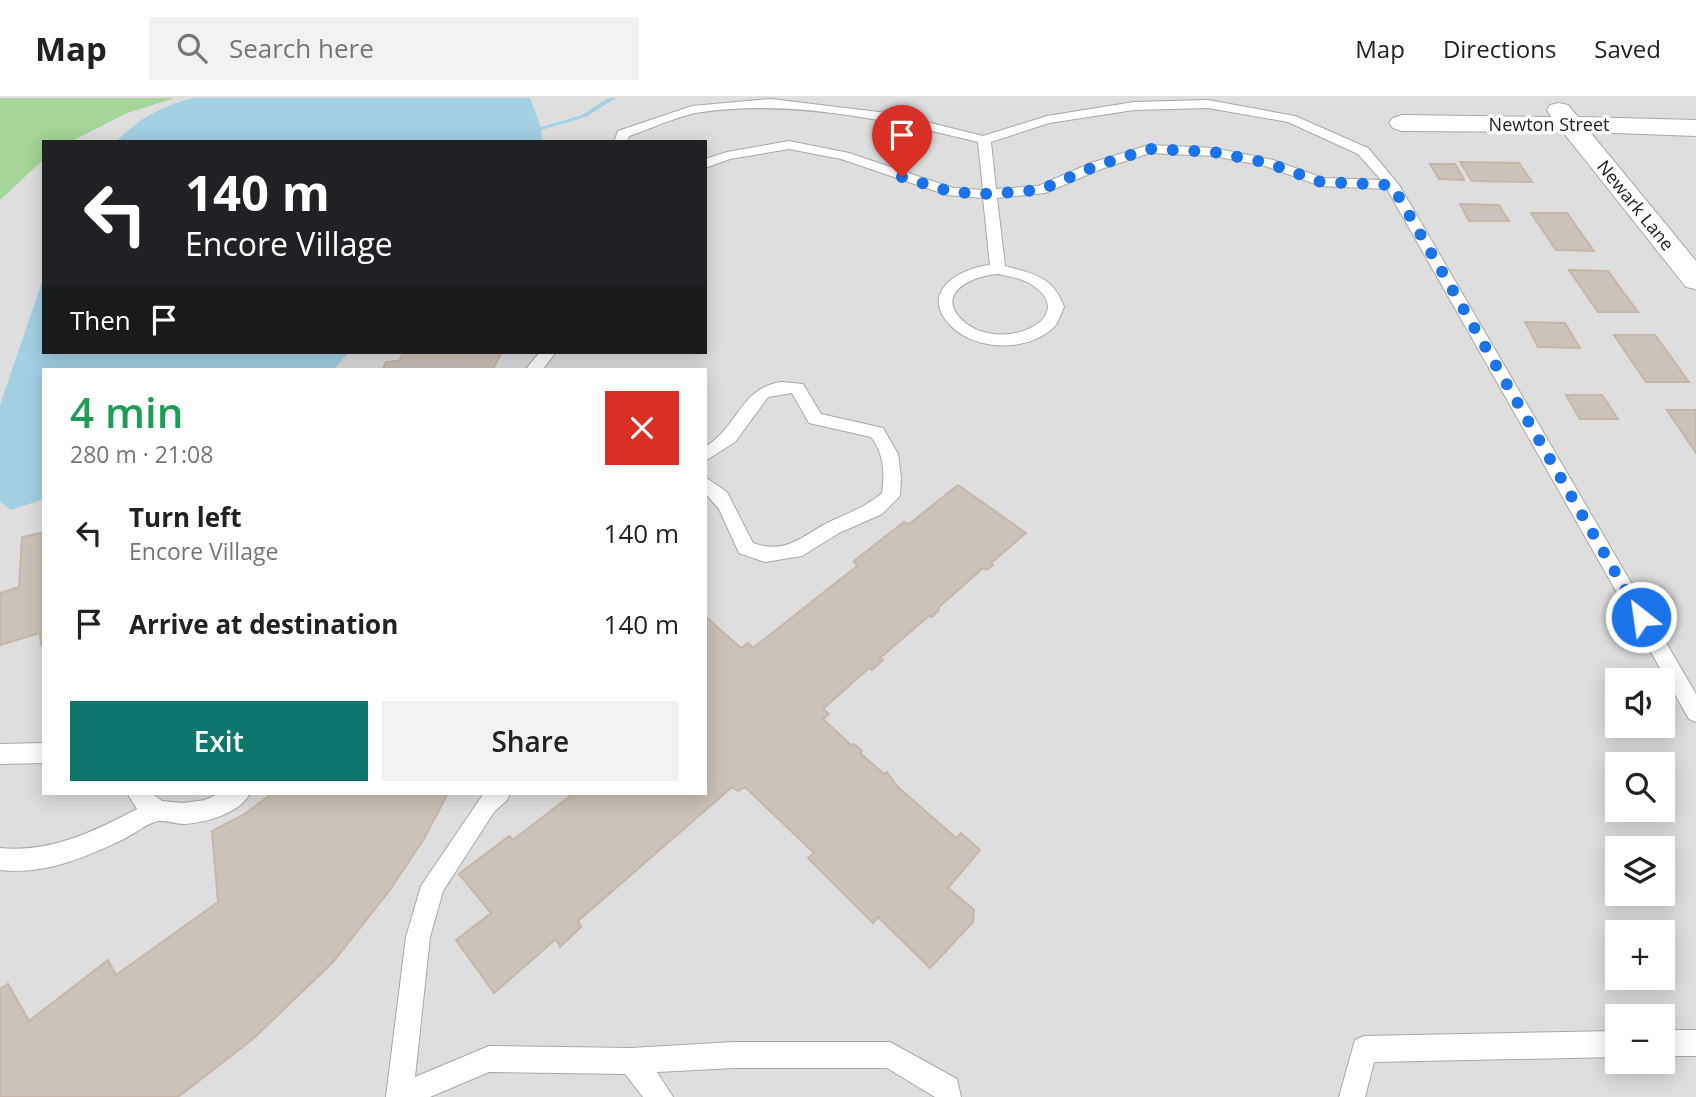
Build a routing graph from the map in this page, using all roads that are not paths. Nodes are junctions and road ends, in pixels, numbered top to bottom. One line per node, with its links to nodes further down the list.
1 (1549, 98): 5 (street, Newark Lane)
2 (707, 103): 7 (lane); 8 (lane)
3 (1234, 103): 8 (lane); 10 (lane)
4 (1402, 123): 5 (street, Newton Street)
5 (1571, 124): 6 (street, Newton Street); 13 (street, Newark Lane)
6 (1696, 128)
7 (621, 140)
8 (985, 140): 11 (lane)
9 (707, 163): 11 (lane)
10 (1392, 185): 11 (lane); 18 (lane)
11 (990, 194): 12 (lane)
12 (998, 269): 12 (lane)
13 (1696, 280)
14 (546, 354): 15 (lane)
15 (535, 368)
16 (707, 454): 17 (lane)
17 (707, 485)
18 (1696, 713)
19 (42, 753): 20 (lane)
20 (0, 754)
21 (139, 795): 24 (lane)
22 (236, 795): 24 (lane)
23 (497, 795): 30 (lane)
24 (155, 811): 25 (lane)
25 (0, 859)
26 (1675, 1043): 27 (lane)
27 (1696, 1043)
28 (1605, 1044): 33 (lane)
29 (631, 1061): 30 (lane); 31 (lane); 32 (lane)
30 (400, 1096)
31 (660, 1097)
32 (948, 1097)
33 (1352, 1097)

